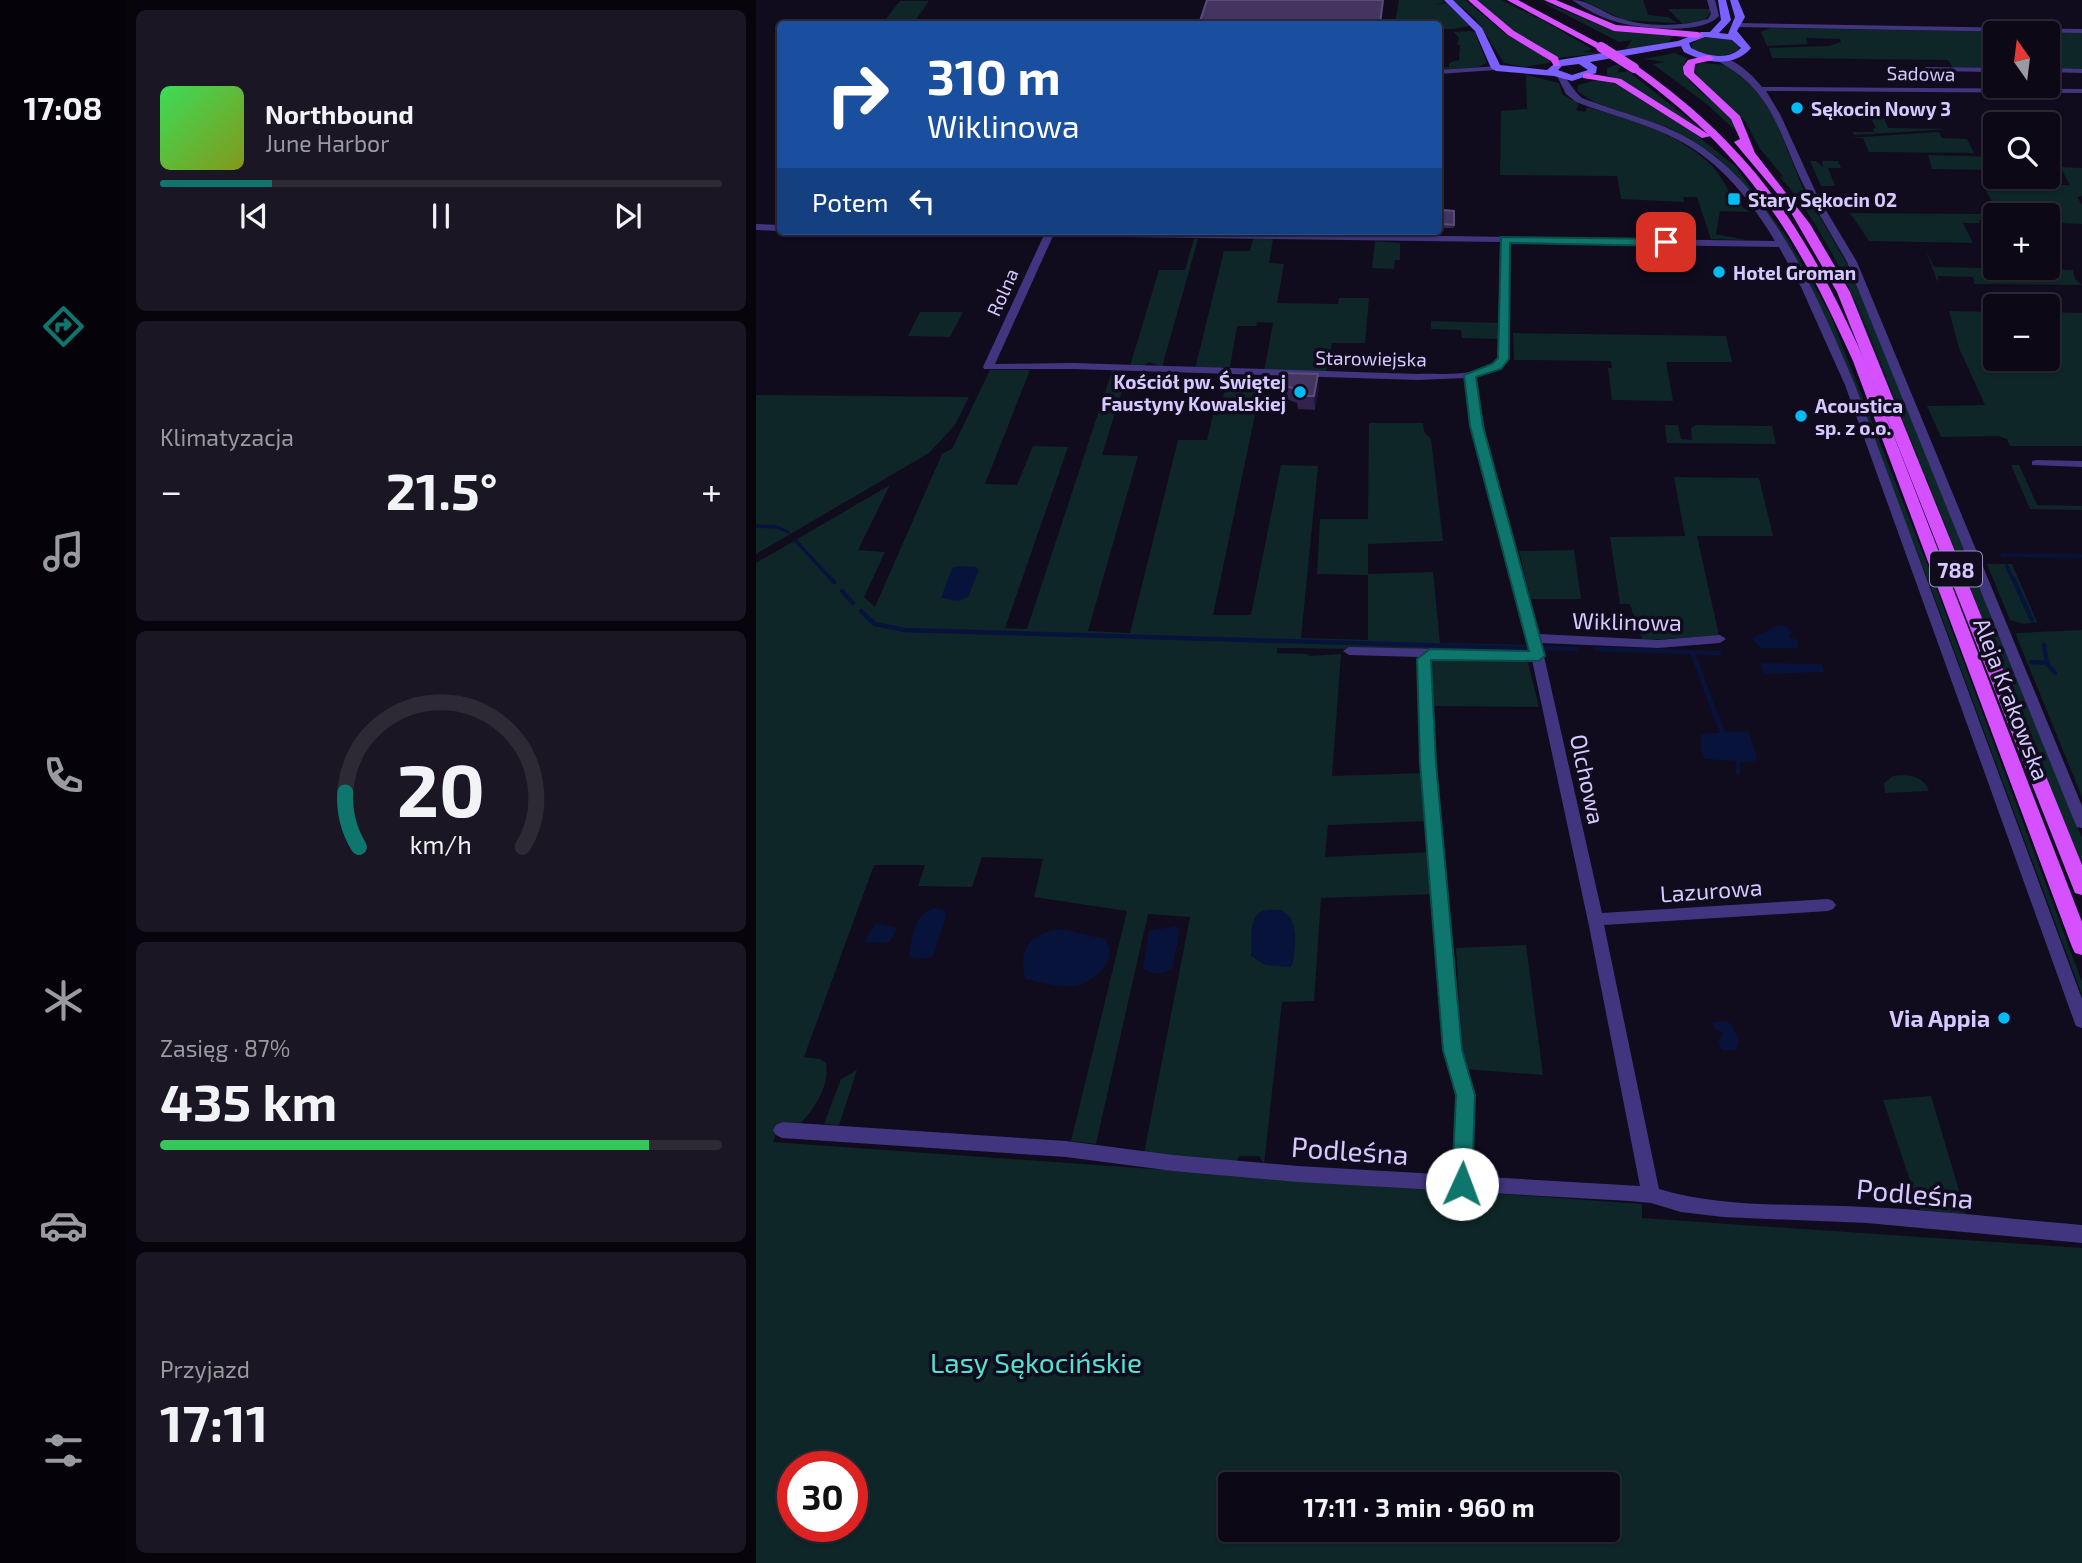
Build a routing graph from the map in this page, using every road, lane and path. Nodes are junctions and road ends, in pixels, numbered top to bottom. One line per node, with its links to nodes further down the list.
1 (1448, 0): 20 (main road)
2 (1472, 0): 22 (main road)
3 (1511, 0): 32 (main road, 788, bridge)
4 (1527, 0): 32 (main road, 788)
5 (1548, 0): 13 (main road)
6 (1576, 0): 7 (street)
7 (1711, 0)
8 (1722, 0): 12 (main road)
9 (1734, 0): 10 (main road)
10 (1737, 26): 11 (street); 14 (main road)
11 (2082, 31)
12 (1713, 34): 13 (main road); 14 (main road)
13 (1698, 35): 15 (main road)
14 (1734, 37): 17 (main road)
15 (1684, 42): 16 (main road); 19 (main road)
16 (1690, 52): 18 (main road); 27 (main road)
17 (1735, 56): 18 (main road); 28 (street)
18 (1714, 58): 28 (street); 32 (main road)
19 (1580, 61): 22 (main road); 27 (main road)
20 (1496, 68): 22 (main road); 26 (street)
21 (1928, 69): 23 (street)
22 (1556, 70): 27 (main road); 31 (street)
23 (1983, 70)
24 (2060, 70): 25 (street)
25 (2082, 71)
26 (1442, 72)
27 (1586, 75): 31 (street); 32 (main road)
28 (1749, 79): 29 (street)
29 (1760, 89): 30 (street, Sadowa); 48 (street)
30 (2082, 91)
31 (1572, 94): 38 (street, Aleja Krakowska)
32 (1751, 163): 49 (main road, Aleja Krakowska / 788); 52 (main road, Aleja Krakowska / 788)
33 (756, 227): 34 (street)
34 (777, 228)
35 (1049, 235): 39 (street, Rolna)
36 (1180, 235): 37 (street)
37 (1505, 240): 38 (street); 40 (street, Starowiejska)
38 (1782, 244): 53 (street, Aleja Krakowska)
39 (988, 367): 40 (street, Starowiejska)
40 (1470, 375): 43 (street, Olchowa)
41 (2036, 463): 42 (street)
42 (2082, 464)
43 (1534, 639): 44 (street, Wiklinowa); 47 (street, Olchowa)
44 (1720, 639)
45 (1349, 651): 46 (street)
46 (1430, 654): 47 (street); 55 (street)
47 (1538, 656): 51 (street, Olchowa)
48 (2082, 823)
49 (2082, 888)
50 (1828, 905): 51 (street, Lazurowa)
51 (1597, 919): 56 (street, Olchowa)
52 (2082, 947)
53 (2082, 1021)
54 (782, 1130): 55 (street, Podleśna)
55 (1462, 1184): 56 (street, Podleśna)
56 (1651, 1195): 57 (street, Podleśna)
57 (2082, 1234)

